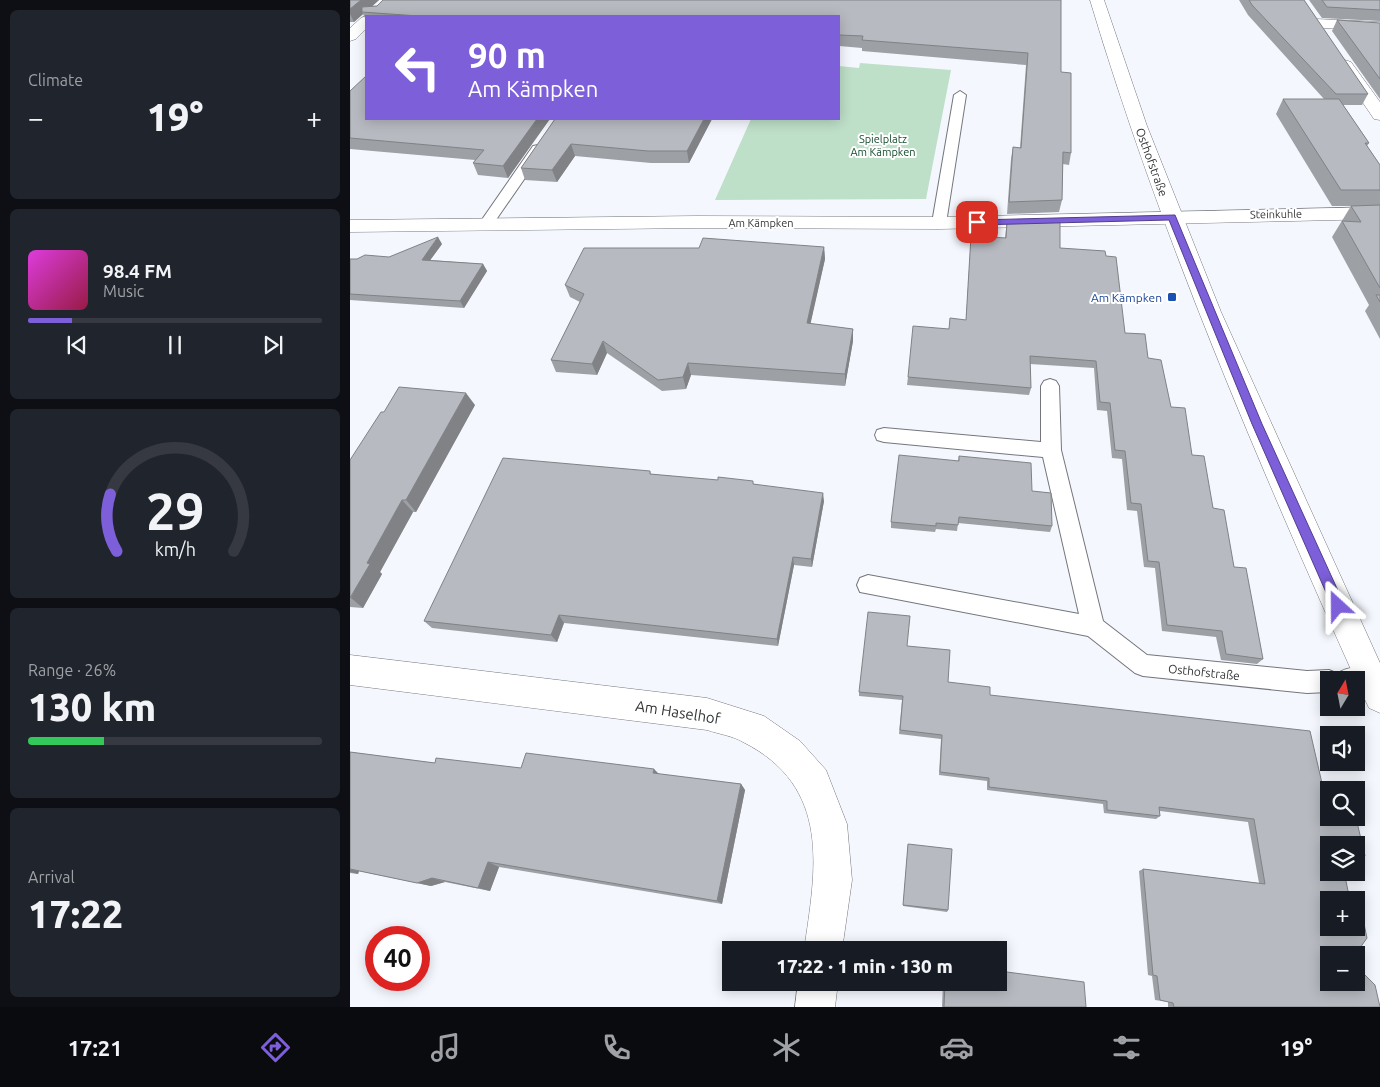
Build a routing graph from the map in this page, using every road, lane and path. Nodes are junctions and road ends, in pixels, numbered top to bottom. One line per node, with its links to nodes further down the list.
1 (1097, 0): 13 (street, Osthofstraße)
2 (1306, 8): 4 (street)
3 (365, 22): 6 (street)
4 (1316, 24): 5 (street); 7 (street)
5 (1380, 27)
6 (350, 36)
7 (1326, 39)
8 (1337, 54): 10 (street)
9 (960, 95): 14 (lane)
10 (1380, 115)
11 (545, 138): 15 (lane)
12 (1380, 213): 13 (street, Steinkuhle)
13 (1172, 217): 14 (street, Am Kämpken); 24 (street, Osthofstraße)
14 (939, 223): 15 (street, Am Kämpken)
15 (486, 224): 16 (street, Am Kämpken)
16 (350, 226)
17 (1050, 386): 19 (lane)
18 (884, 435): 19 (lane)
19 (1051, 450): 21 (lane)
20 (868, 584): 21 (lane, Osthofstraße)
21 (1092, 627): 23 (lane, Osthofstraße)
22 (350, 670): 25 (street, Am Haselhof)
23 (1320, 681)
24 (1376, 688)
25 (824, 941)
26 (817, 991): 27 (street)
27 (815, 1007)

